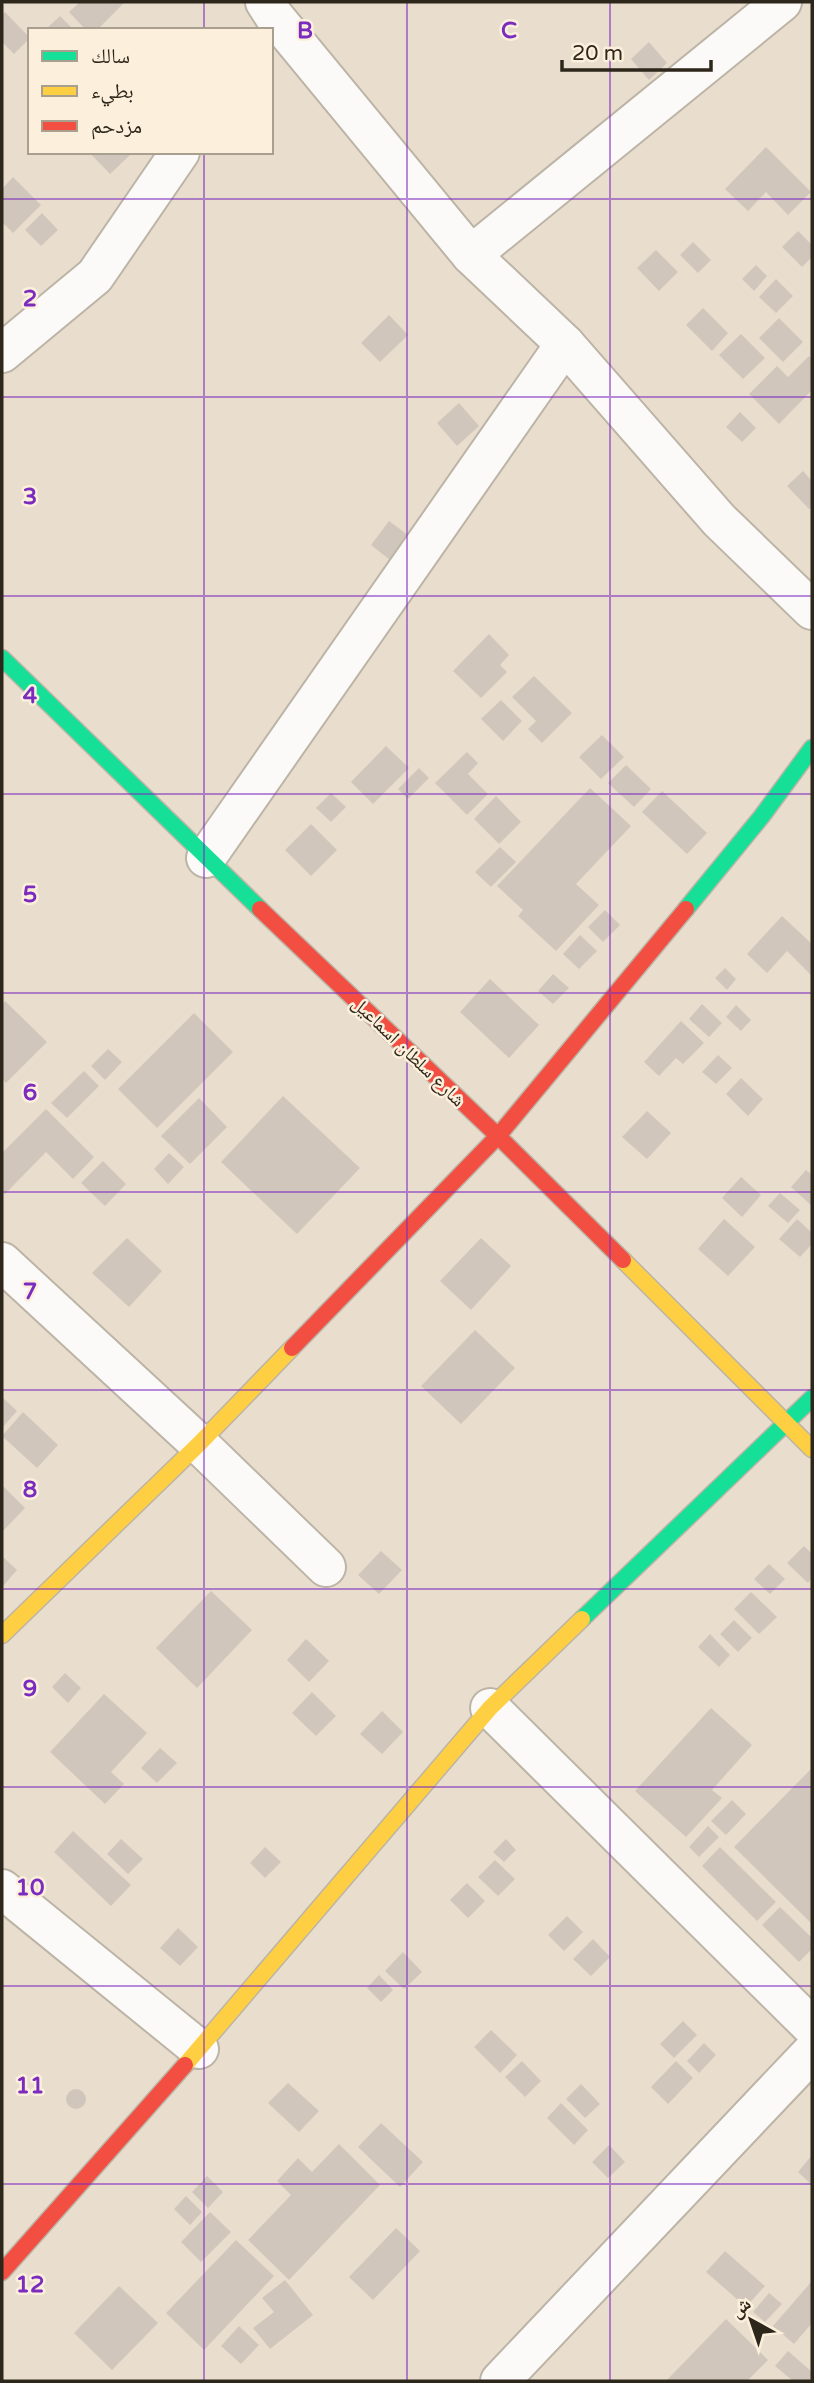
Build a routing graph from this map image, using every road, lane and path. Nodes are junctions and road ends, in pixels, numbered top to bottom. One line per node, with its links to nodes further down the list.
1 (782, 2): 4 (street)
2 (268, 16): 4 (street)
3 (179, 154): 6 (street)
4 (471, 255): 5 (street)
5 (565, 344): 7 (street); 10 (street)
6 (2, 353)
7 (812, 610)
8 (2, 658): 10 (street, شارع سلطان اسماعيل)
9 (812, 748): 11 (street)
10 (206, 858): 11 (street, شارع سلطان اسماعيل)
11 (498, 1136): 14 (street, شارع سلطان اسماعيل); 15 (street)
12 (2, 1262): 15 (street)
13 (812, 1398): 14 (street)
14 (786, 1424): 16 (street, شارع سلطان اسماعيل); 19 (street)
15 (199, 1444): 17 (street); 18 (street)
16 (812, 1449)
17 (326, 1567)
18 (2, 1634)
19 (490, 1708): 21 (street); 22 (street)
20 (2, 1889): 22 (street)
21 (812, 2027)
22 (199, 2049): 24 (street)
23 (812, 2052): 25 (street)
24 (2, 2272)
25 (516, 2376)

